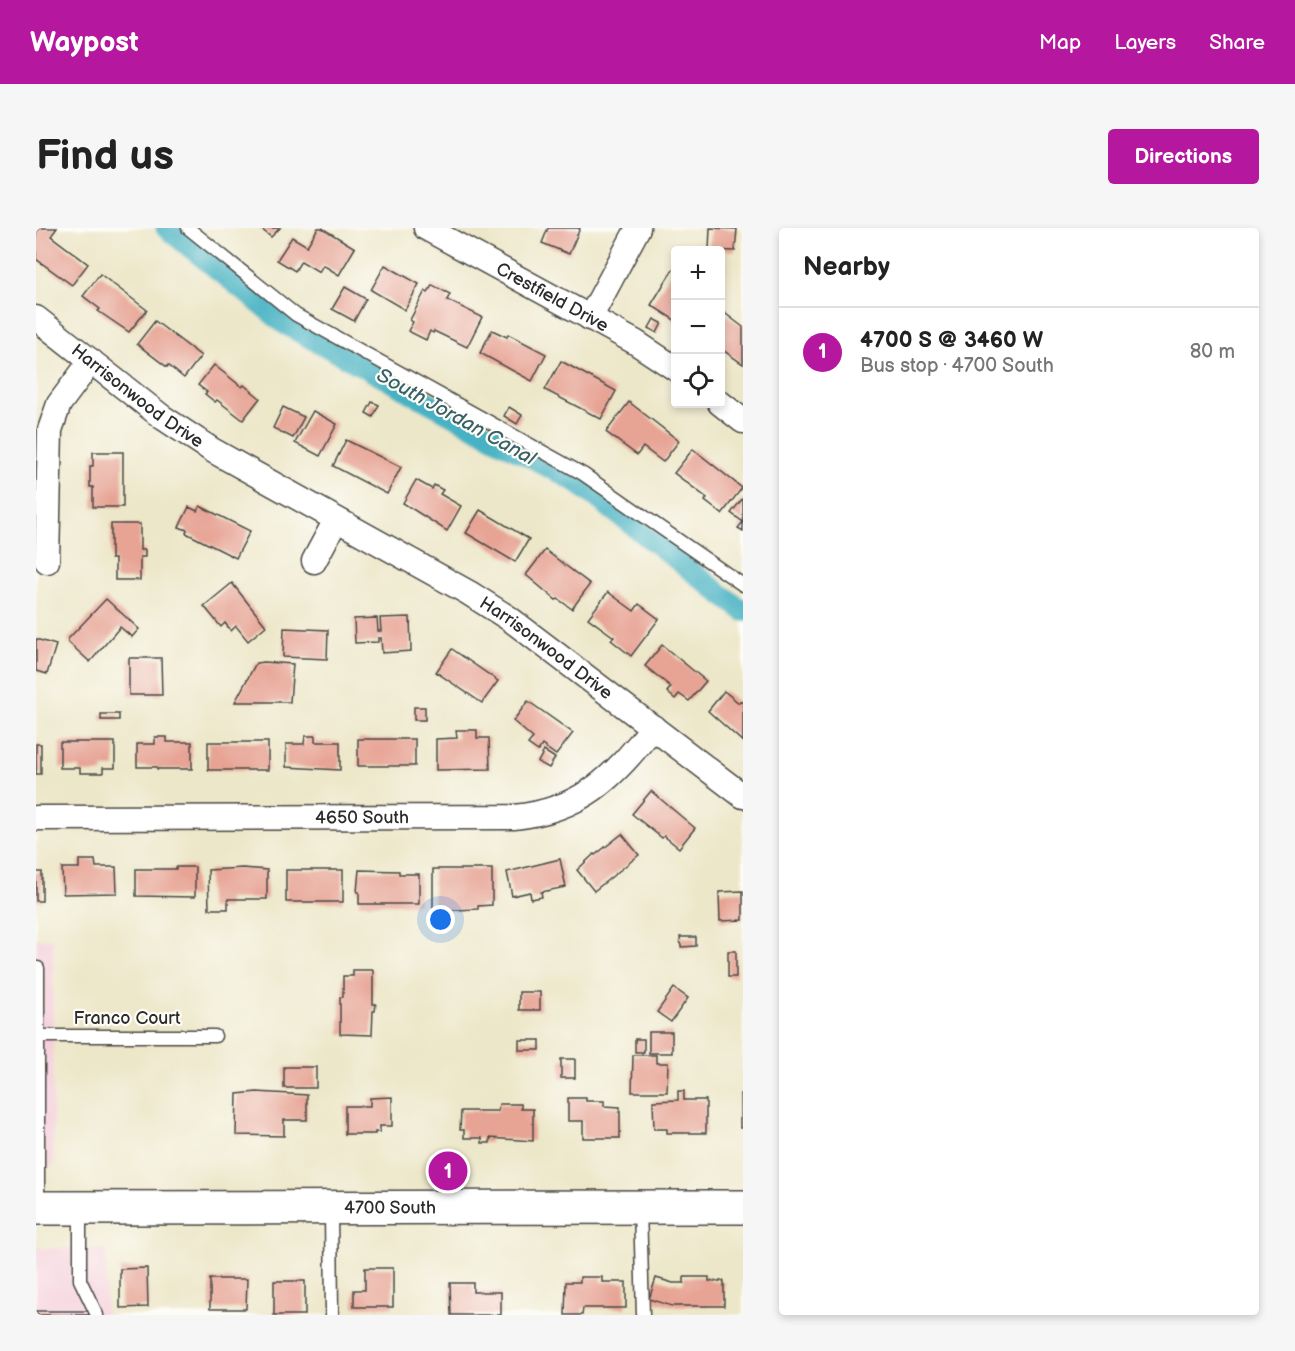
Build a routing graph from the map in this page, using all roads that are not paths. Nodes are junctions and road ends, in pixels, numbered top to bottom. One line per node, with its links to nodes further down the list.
1 (188, 228): 13 (lane)
2 (426, 228): 5 (street, Crestfield Drive)
3 (638, 228): 5 (street)
4 (36, 318): 6 (street, Harrisonwood Drive)
5 (590, 318): 7 (street, Crestfield Drive)
6 (91, 361): 10 (street, Harrisonwood Drive); 11 (street)
7 (671, 366)
8 (725, 408): 9 (street)
9 (743, 421)
10 (336, 520): 12 (street); 14 (street, Harrisonwood Drive)
11 (47, 561)
12 (314, 561)
13 (743, 585)
14 (653, 727): 15 (street, Harrisonwood Drive); 16 (street, 4650 South)
15 (743, 796)
16 (36, 818)
17 (37, 968): 18 (lane)
18 (38, 1036): 19 (lane, Franco Court); 20 (lane)
19 (215, 1036)
20 (37, 1126): 24 (lane)
21 (80, 1207): 24 (main road, 4700 South); 25 (main road, 4700 South); 26 (lane)
22 (640, 1207): 23 (main road, 4700 South); 25 (main road, 4700 South); 28 (lane)
23 (743, 1207)
24 (37, 1208)
25 (331, 1208): 27 (lane)
26 (98, 1315)
27 (332, 1315)
28 (643, 1315)

